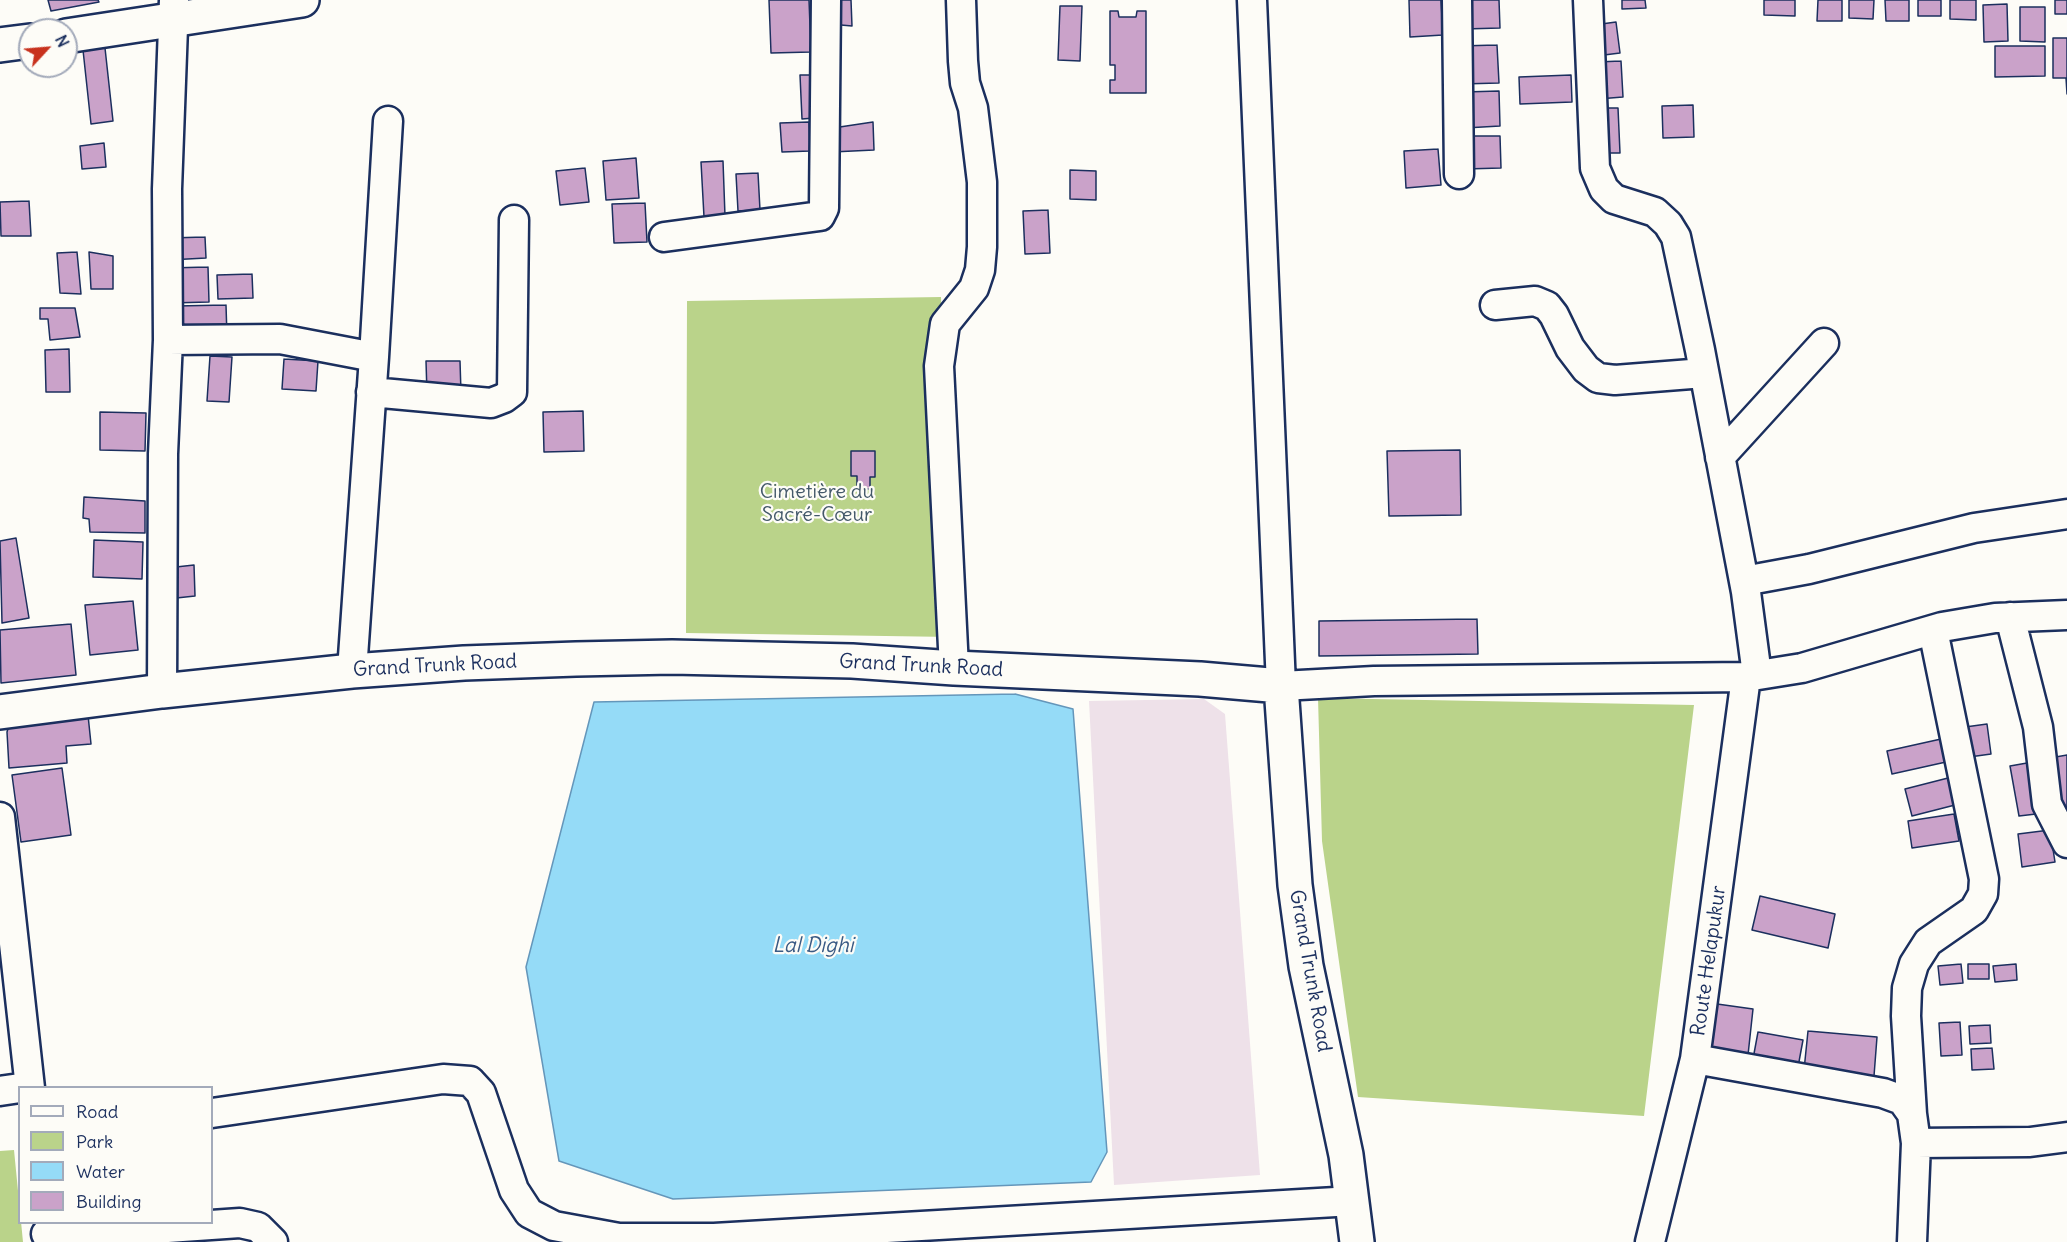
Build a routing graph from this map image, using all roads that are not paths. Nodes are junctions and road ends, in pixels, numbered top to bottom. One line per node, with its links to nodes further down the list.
1 (302, 0): 7 (main road)
2 (826, 0): 14 (street)
3 (961, 0): 27 (street)
4 (1252, 0): 30 (street)
5 (1457, 0): 12 (street)
6 (1588, 0): 19 (street, Route Helapukur)
7 (173, 10): 8 (main road); 16 (street)
8 (78, 33)
9 (18, 43): 10 (main road)
10 (0, 45)
11 (388, 121): 18 (street)
12 (1459, 174)
13 (514, 219): 20 (street)
14 (664, 237)
15 (1495, 305): 19 (street)
16 (168, 340): 18 (street); 31 (street)
17 (1824, 343): 21 (street)
18 (374, 357): 20 (street)
19 (1704, 373): 21 (street, Route Helapukur)
20 (371, 392): 28 (street)
21 (1720, 457): 23 (street, Route Helapukur)
22 (2067, 514): 23 (street)
23 (1744, 581): 29 (street, Route Helapukur)
24 (2067, 615): 25 (street)
25 (2010, 617): 26 (street); 34 (street)
26 (1933, 630): 29 (street); 40 (street)
27 (954, 668): 28 (main road, Grand Trunk Road); 30 (main road, Grand Trunk Road)
28 (352, 671): 31 (main road, Grand Trunk Road)
29 (1751, 676): 30 (street); 35 (street, Route Helapukur)
30 (1281, 686): 43 (main road, Grand Trunk Road)
31 (162, 691): 32 (main road, Grand Trunk Road)
32 (0, 712)
33 (0, 817): 36 (street)
34 (2064, 832)
35 (1695, 1059): 40 (street); 49 (street, Route Helapukur)
36 (26, 1086)
37 (18, 1088): 38 (street)
38 (0, 1091)
39 (213, 1113): 45 (street)
40 (1912, 1114): 42 (street)
41 (2067, 1137): 42 (street)
42 (1916, 1143): 50 (street)
43 (1353, 1201): 46 (street); 48 (main road, Grand Trunk Road)
44 (45, 1233): 47 (street)
45 (604, 1239): 46 (street)
46 (714, 1240)
47 (273, 1242)
48 (1357, 1242)
49 (1650, 1242)
50 (1912, 1242)

